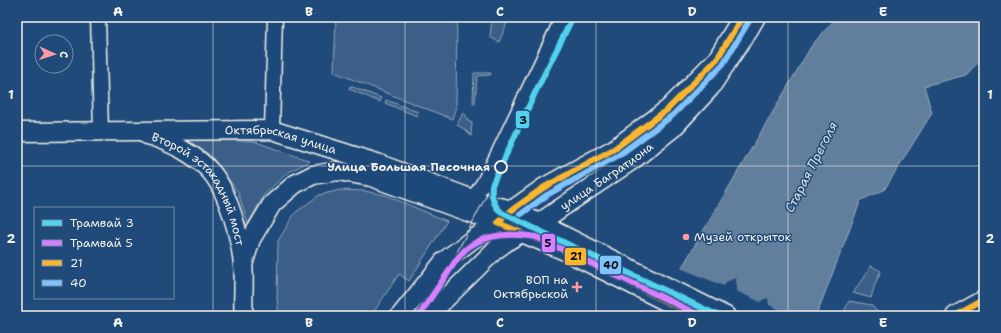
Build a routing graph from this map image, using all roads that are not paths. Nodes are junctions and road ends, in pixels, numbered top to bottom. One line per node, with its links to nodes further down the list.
1 (98, 17): 9 (street)
2 (275, 17): 6 (street)
3 (563, 17): 10 (street)
4 (742, 17): 11 (main road, улица Багратиона)
5 (756, 17): 13 (main road, улица Багратиона)
6 (272, 130): 7 (main road, Октябрьская улица); 10 (main road, Октябрьская улица)
7 (133, 131): 9 (main road, Октябрьская улица); 15 (main road, Второй эстакадный мост)
8 (17, 132): 9 (main road, Октябрьская улица)
9 (101, 132)
10 (473, 199): 11 (main road, Октябрьская улица)
11 (512, 210): 12 (main road, улица Багратиона); 13 (main road, Октябрьская улица)
12 (491, 220): 14 (main road, Октябрьская улица); 15 (main road, Второй эстакадный мост); 19 (main road, улица Багратиона)
13 (539, 224): 14 (main road, улица Багратиона); 16 (main road, Октябрьская улица)
14 (523, 233): 16 (main road, Октябрьская улица); 20 (main road, улица Багратиона)
15 (243, 265): 18 (main road, Второй эстакадный мост)
16 (671, 297): 21 (main road, Октябрьская улица); 22 (main road, Октябрьская улица)
17 (984, 300): 23 (main road)
18 (244, 316)
19 (400, 316)
20 (428, 316)
21 (698, 316)
22 (726, 316)
23 (955, 316)

